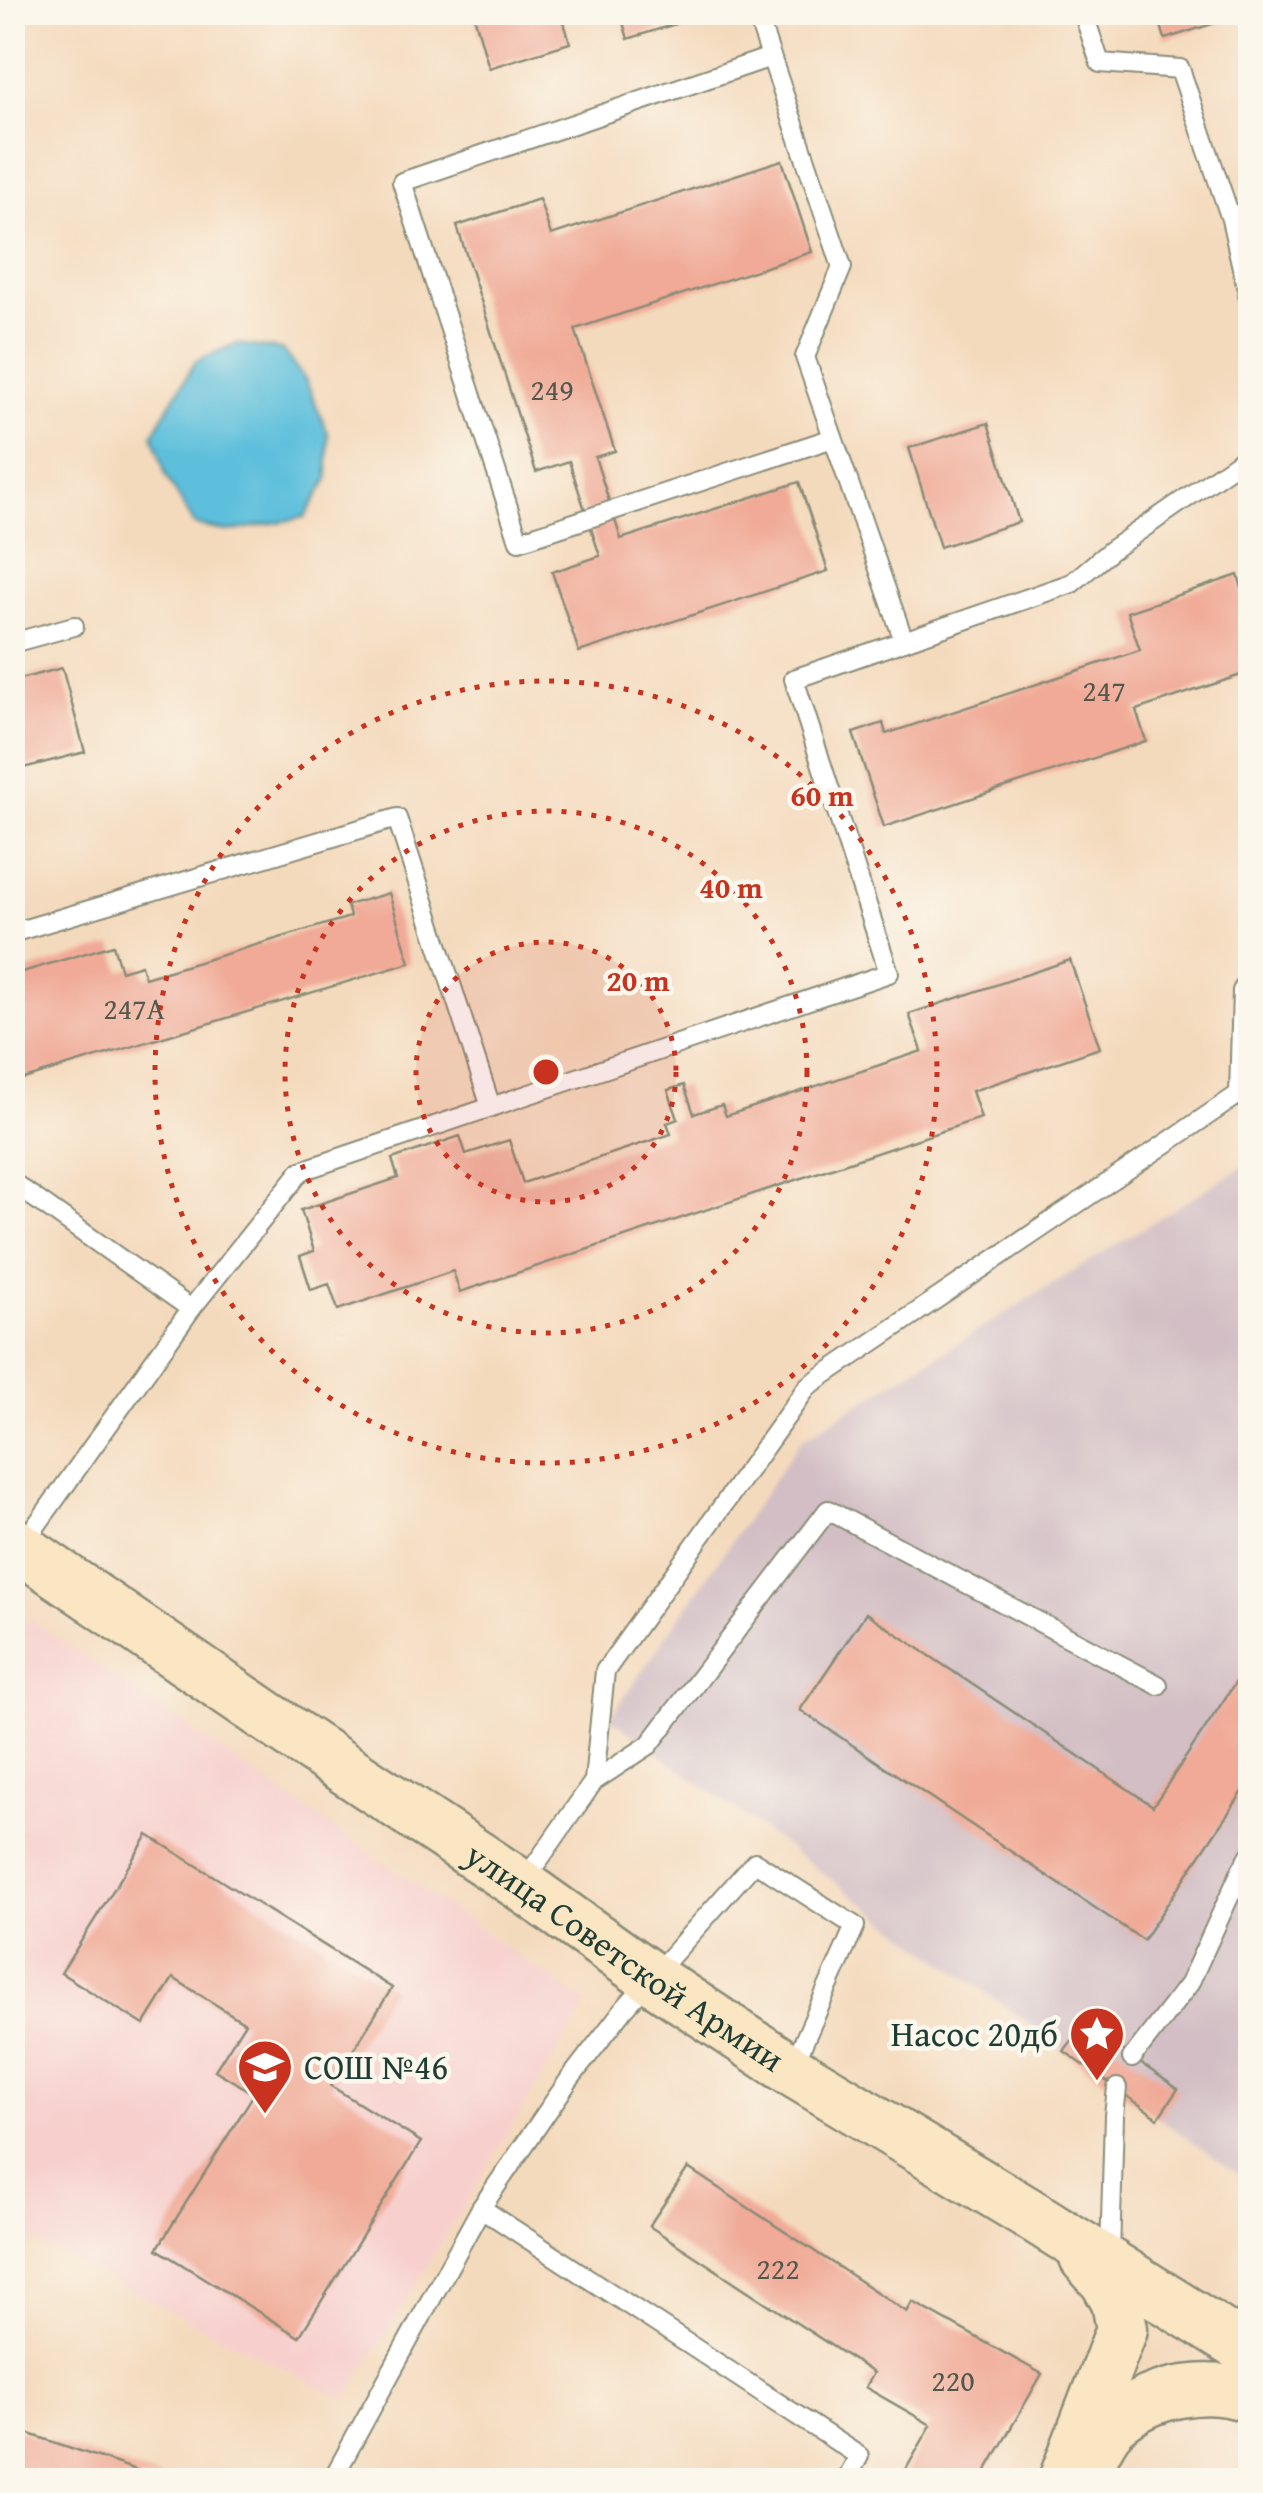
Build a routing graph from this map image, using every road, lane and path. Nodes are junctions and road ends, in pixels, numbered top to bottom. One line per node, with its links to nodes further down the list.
1 (756, 12): 3 (lane)
2 (1083, 12): 4 (lane)
3 (771, 57): 5 (lane); 5 (lane)
4 (1250, 303)
5 (833, 438): 8 (lane)
6 (1250, 454): 8 (lane)
7 (74, 626): 9 (lane)
8 (904, 641): 12 (lane)
9 (12, 643)
10 (12, 933): 12 (lane)
11 (1250, 974): 17 (lane)
12 (491, 1106): 14 (lane)
13 (12, 1182): 14 (lane)
14 (190, 1309): 15 (lane)
15 (15, 1550): 19 (street, улица Советской Армии)
16 (1158, 1685): 17 (lane)
17 (594, 1780): 19 (lane)
18 (1248, 1866): 21 (lane)
19 (522, 1885): 20 (street, улица Советской Армии)
20 (653, 1978): 22 (street, улица Советской Армии); 22 (lane); 24 (lane)
21 (1132, 2058)
22 (792, 2070): 25 (street, улица Советской Армии)
23 (1116, 2088): 26 (lane)
24 (482, 2208): 29 (lane); 30 (lane)
25 (1064, 2236): 26 (street, улица Советской Армии); 31 (street)
26 (1110, 2266): 27 (street, улица Советской Армии)
27 (1250, 2352)
28 (1250, 2397): 32 (street)
29 (332, 2480)
30 (846, 2480)
31 (1064, 2480)
32 (1080, 2480)

